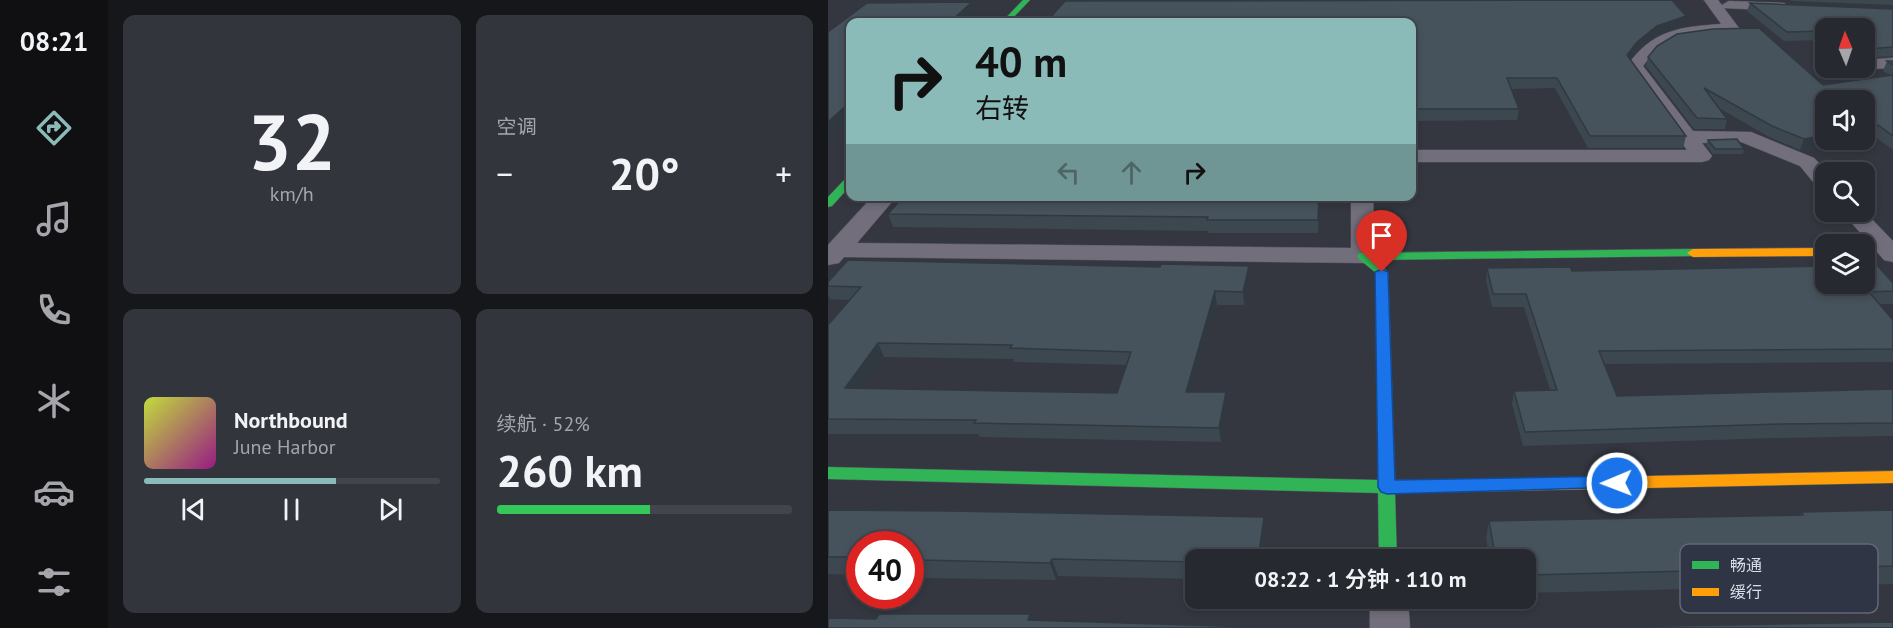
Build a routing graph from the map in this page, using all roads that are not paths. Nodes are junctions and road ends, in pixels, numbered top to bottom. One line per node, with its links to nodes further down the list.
1 (1027, 0): 4 (street)
2 (1720, 2): 3 (street); 7 (street)
3 (1799, 7)
4 (1009, 18)
5 (1875, 63): 6 (street)
6 (1893, 63)
7 (1687, 137): 8 (street); 9 (street)
8 (1416, 156)
9 (1815, 171)
10 (846, 184): 13 (street)
11 (881, 201): 18 (street)
12 (1362, 201): 19 (street)
13 (828, 204)
14 (1862, 222): 17 (street)
15 (1815, 252): 19 (street)
16 (1875, 252): 17 (street)
17 (1891, 253)
18 (832, 255): 19 (street)
19 (1363, 256): 22 (street)
20 (828, 473): 22 (street)
21 (1893, 477): 22 (street)
22 (1387, 487): 23 (street)
23 (1388, 549)
24 (1389, 609): 25 (street)
25 (1390, 628)

